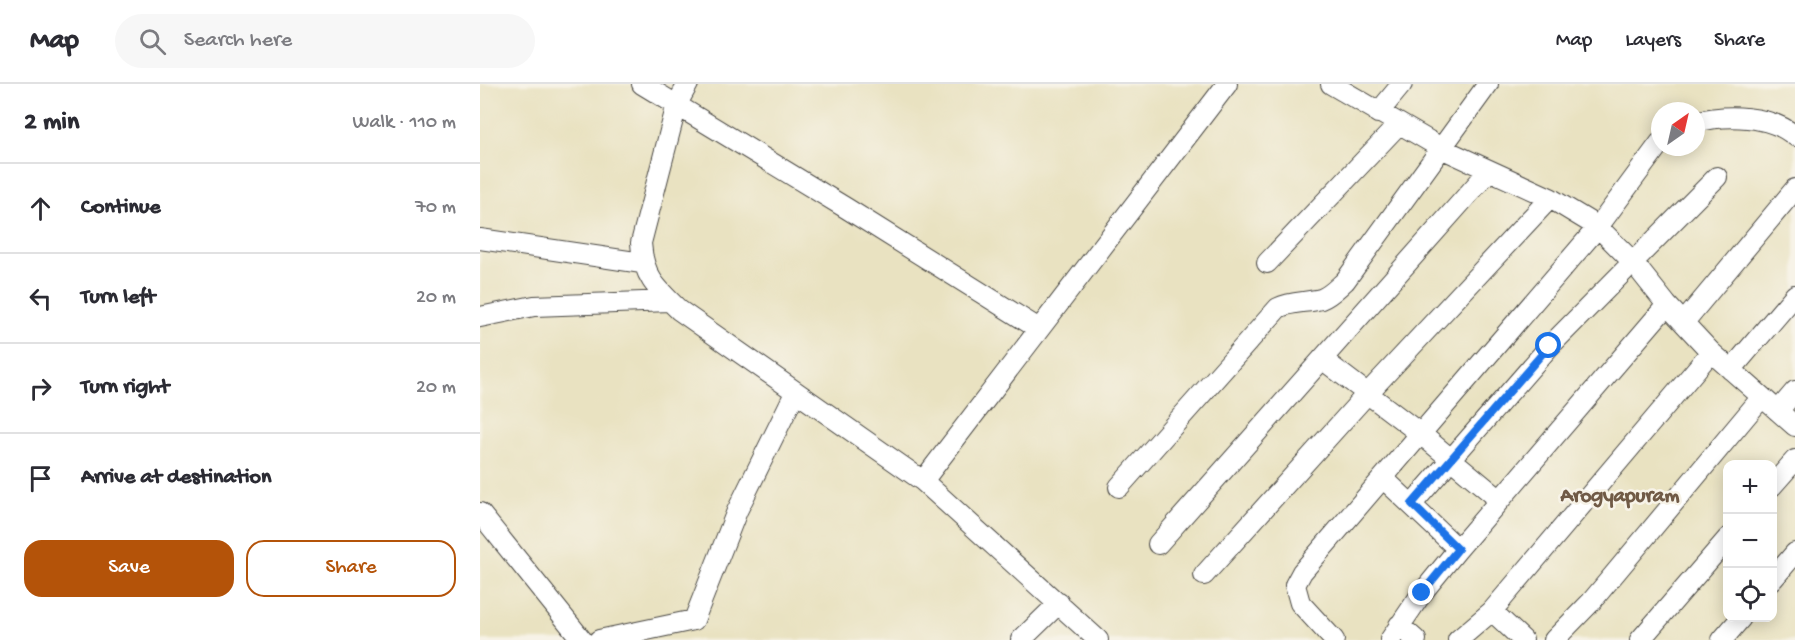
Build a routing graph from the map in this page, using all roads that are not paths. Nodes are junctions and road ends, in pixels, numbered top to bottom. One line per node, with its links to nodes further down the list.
1 (642, 84): 7 (street)
2 (688, 84): 7 (street)
3 (1227, 84): 28 (street)
4 (1402, 84): 8 (street)
5 (1488, 84): 12 (street)
6 (1335, 85): 8 (street)
7 (677, 105): 21 (street); 28 (street)
8 (1378, 112): 10 (street)
9 (1705, 121): 11 (street)
10 (1398, 125): 12 (street); 22 (street)
11 (1795, 136)
12 (1443, 149): 14 (street); 44 (street)
13 (1651, 155): 18 (street)
14 (1488, 172): 17 (street); 30 (street)
15 (1717, 177): 20 (street)
16 (1795, 189): 27 (street)
17 (1550, 198): 18 (street); 34 (street)
18 (1598, 226): 20 (street); 38 (street)
19 (480, 239): 21 (street)
20 (1632, 261): 25 (street); 39 (street)
21 (642, 263): 24 (street)
22 (1267, 263)
23 (1795, 295): 31 (street)
24 (670, 301): 26 (street); 33 (street)
25 (1667, 305): 27 (street); 45 (street)
26 (480, 317)
27 (1684, 322): 29 (street)
28 (1039, 329): 42 (street)
29 (1711, 352): 31 (street); 55 (street)
30 (1322, 359): 34 (street); 48 (street)
31 (1731, 370): 35 (street)
32 (1795, 391): 36 (street)
33 (795, 393): 42 (street); 59 (street)
34 (1367, 394): 38 (street); 52 (street)
35 (1762, 397): 36 (street); 66 (street)
36 (1778, 411): 37 (street)
37 (1795, 426)
38 (1422, 435): 39 (street); 41 (street)
39 (1452, 459): 45 (street); 46 (street)
40 (1795, 460): 43 (street)
41 (1384, 479): 46 (street); 62 (street)
42 (923, 481): 54 (street)
43 (1777, 481)
44 (1119, 486)
45 (1500, 500): 50 (street)
46 (1412, 504): 50 (street)
47 (480, 513): 58 (street)
48 (1158, 544)
49 (1723, 544): 67 (street)
50 (1458, 549): 57 (street)
51 (1795, 553): 53 (street)
52 (1204, 575)
53 (1777, 575)
54 (1059, 603): 60 (street); 61 (street)
55 (1492, 611): 64 (street); 65 (street)
56 (1737, 622): 68 (street)
57 (1395, 633): 63 (street)
58 (582, 640)
59 (599, 640)
60 (1021, 640)
61 (1098, 640)
62 (1334, 640)
63 (1416, 640)
64 (1458, 640)
65 (1523, 640)
66 (1554, 640)
67 (1640, 640)
68 (1722, 640)

